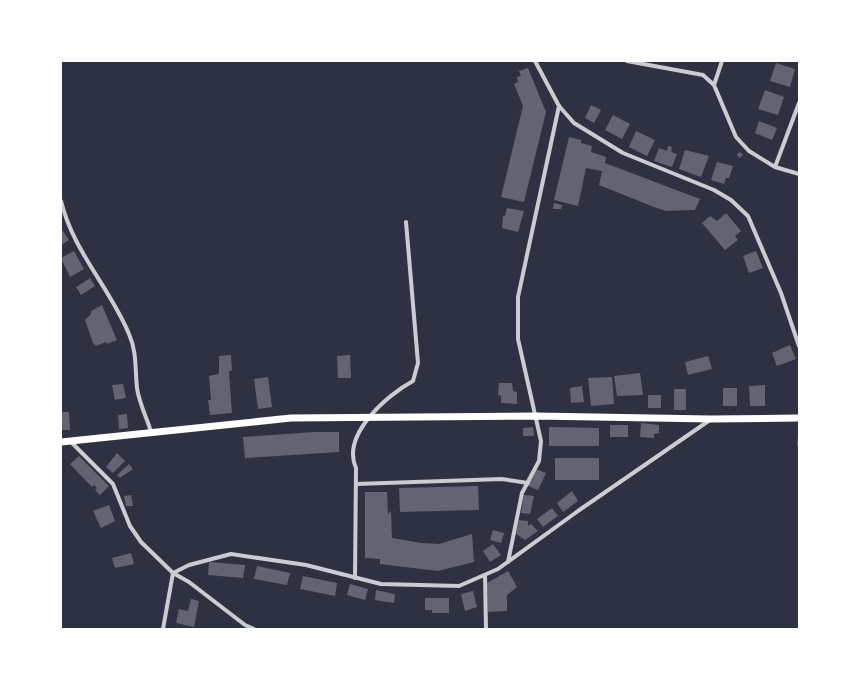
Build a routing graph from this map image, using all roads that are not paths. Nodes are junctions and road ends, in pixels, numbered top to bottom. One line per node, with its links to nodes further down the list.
1 (535, 61): 6 (street)
2 (627, 61): 4 (street)
3 (722, 61): 4 (street)
4 (714, 85): 7 (street)
5 (799, 103): 7 (street)
6 (559, 106): 11 (street); 12 (street)
7 (775, 167): 8 (street)
8 (799, 174)
9 (61, 201): 16 (street)
10 (406, 222): 13 (street)
11 (799, 346)
12 (536, 416): 13 (main road); 15 (main road); 19 (street)
13 (370, 417): 16 (main road); 20 (street)
14 (799, 418): 15 (main road)
15 (710, 419): 21 (street)
16 (151, 432): 18 (main road)
17 (61, 442): 18 (main road)
18 (71, 442): 22 (street)
19 (528, 482): 20 (street); 21 (street)
20 (356, 484): 24 (street)
21 (508, 562): 23 (street)
22 (173, 573): 24 (street); 25 (street); 26 (street)
23 (485, 575): 24 (street); 27 (street)
24 (355, 578)
25 (163, 629)
26 (254, 629)
27 (486, 629)

